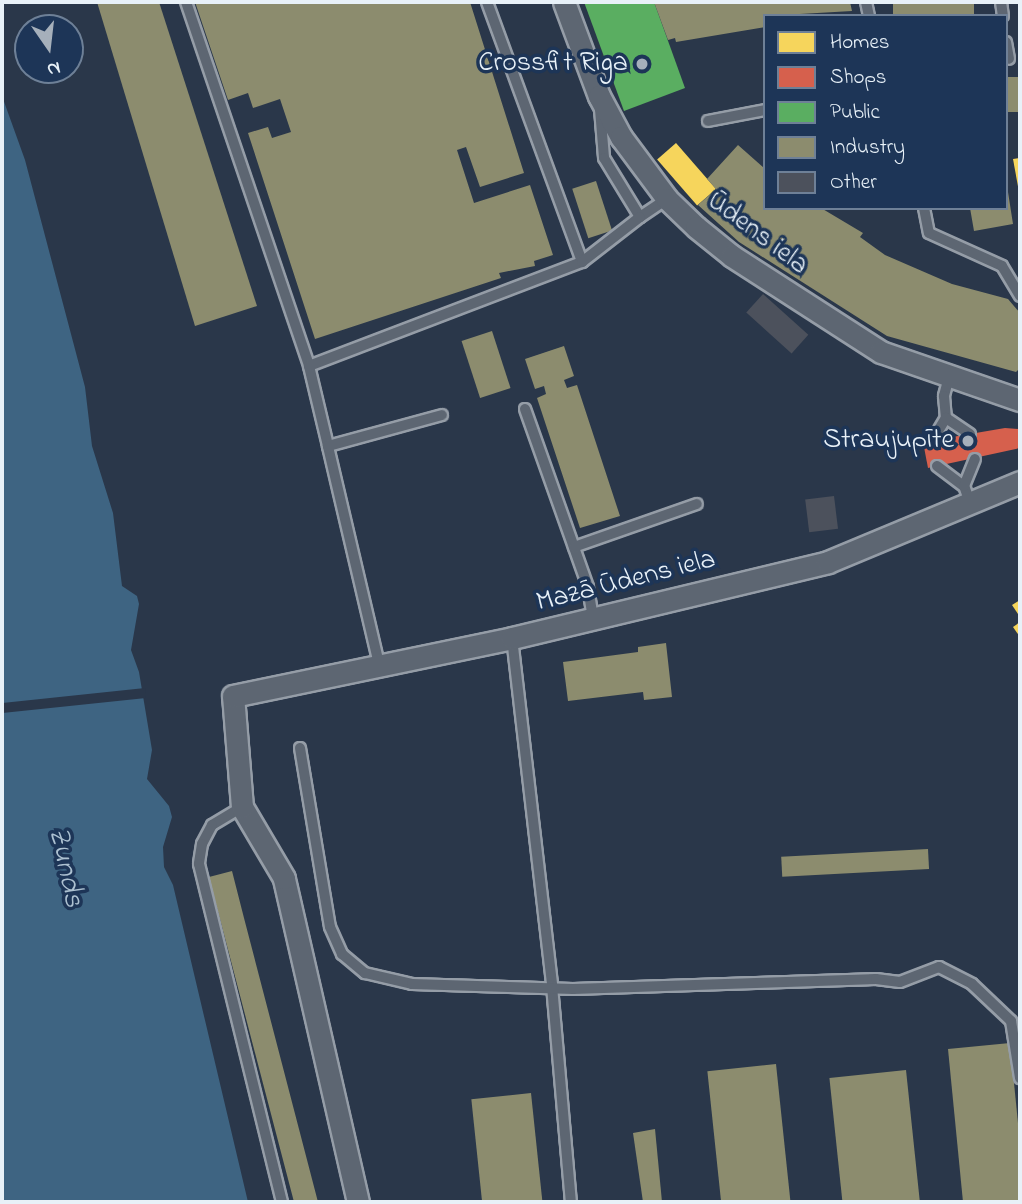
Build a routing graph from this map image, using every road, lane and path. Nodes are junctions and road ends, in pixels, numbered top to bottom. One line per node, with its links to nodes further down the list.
1 (186, 2): 14 (lane)
2 (487, 2): 12 (lane)
3 (564, 2): 6 (street, Ūdens iela)
4 (1008, 53): 5 (lane)
5 (1009, 58)
6 (599, 96): 9 (street, Ūdens iela); 11 (lane)
7 (763, 110): 8 (lane)
8 (708, 121)
9 (667, 199): 11 (lane); 15 (street, Ūdens iela)
10 (924, 210): 13 (lane)
11 (639, 217): 12 (lane)
12 (582, 262): 14 (lane)
13 (1020, 296)
14 (309, 366): 22 (lane)
15 (949, 377): 16 (street, Ūdens iela); 19 (lane)
16 (1020, 400)
17 (525, 409): 28 (lane)
18 (442, 415): 22 (lane)
19 (946, 418): 20 (lane); 21 (lane)
20 (970, 434)
21 (932, 441)
22 (328, 446): 31 (lane)
23 (975, 459): 26 (lane)
24 (937, 466): 26 (lane)
25 (1020, 482): 26 (street, Mazā Ūdens iela)
26 (967, 495): 29 (street, Mazā Ūdens iela)
27 (698, 503): 28 (lane)
28 (574, 547): 29 (lane)
29 (593, 618): 30 (street, Mazā Ūdens iela)
30 (512, 638): 31 (street, Mazā Ūdens iela); 34 (lane)
31 (379, 664): 33 (street, Mazā Ūdens iela)
32 (300, 748): 34 (lane)
33 (242, 807): 36 (lane); 37 (street)
34 (552, 986): 35 (lane); 38 (lane)
35 (1020, 1079)
36 (282, 1202)
37 (358, 1202)
38 (571, 1202)

